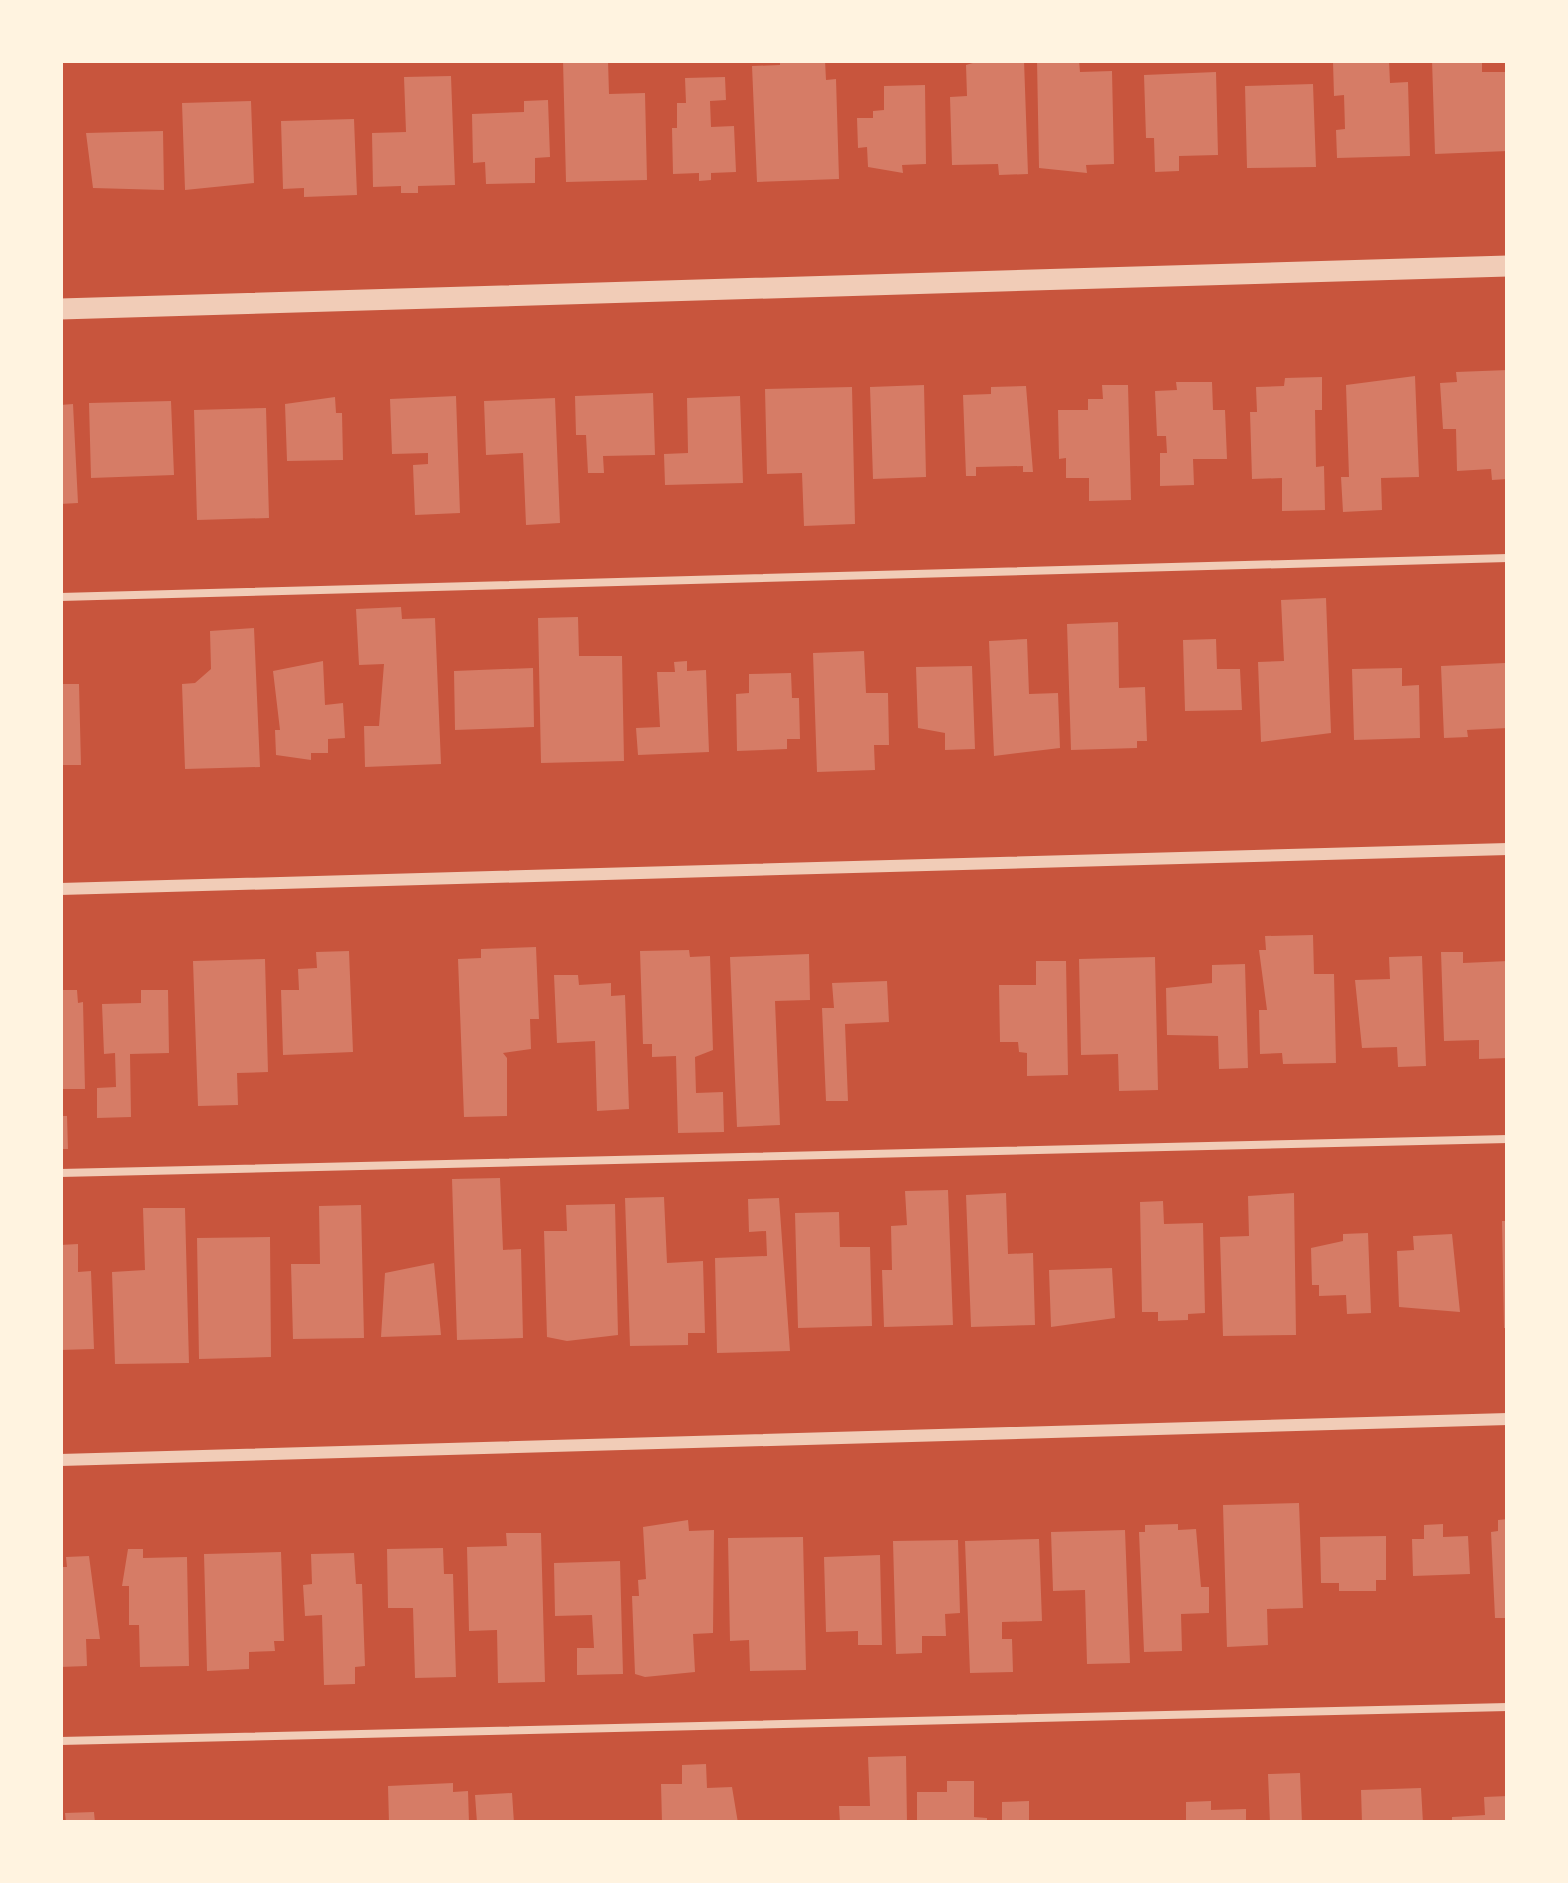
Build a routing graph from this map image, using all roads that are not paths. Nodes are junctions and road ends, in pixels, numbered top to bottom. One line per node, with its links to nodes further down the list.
1 (1508, 266): 2 (street)
2 (60, 309)
3 (1508, 558): 4 (lane)
4 (60, 597)
5 (1508, 848): 6 (street)
6 (60, 889)
7 (1508, 1139): 8 (lane)
8 (60, 1173)
9 (1508, 1420): 10 (street)
10 (60, 1460)
11 (1508, 1708): 12 (lane)
12 (60, 1741)

